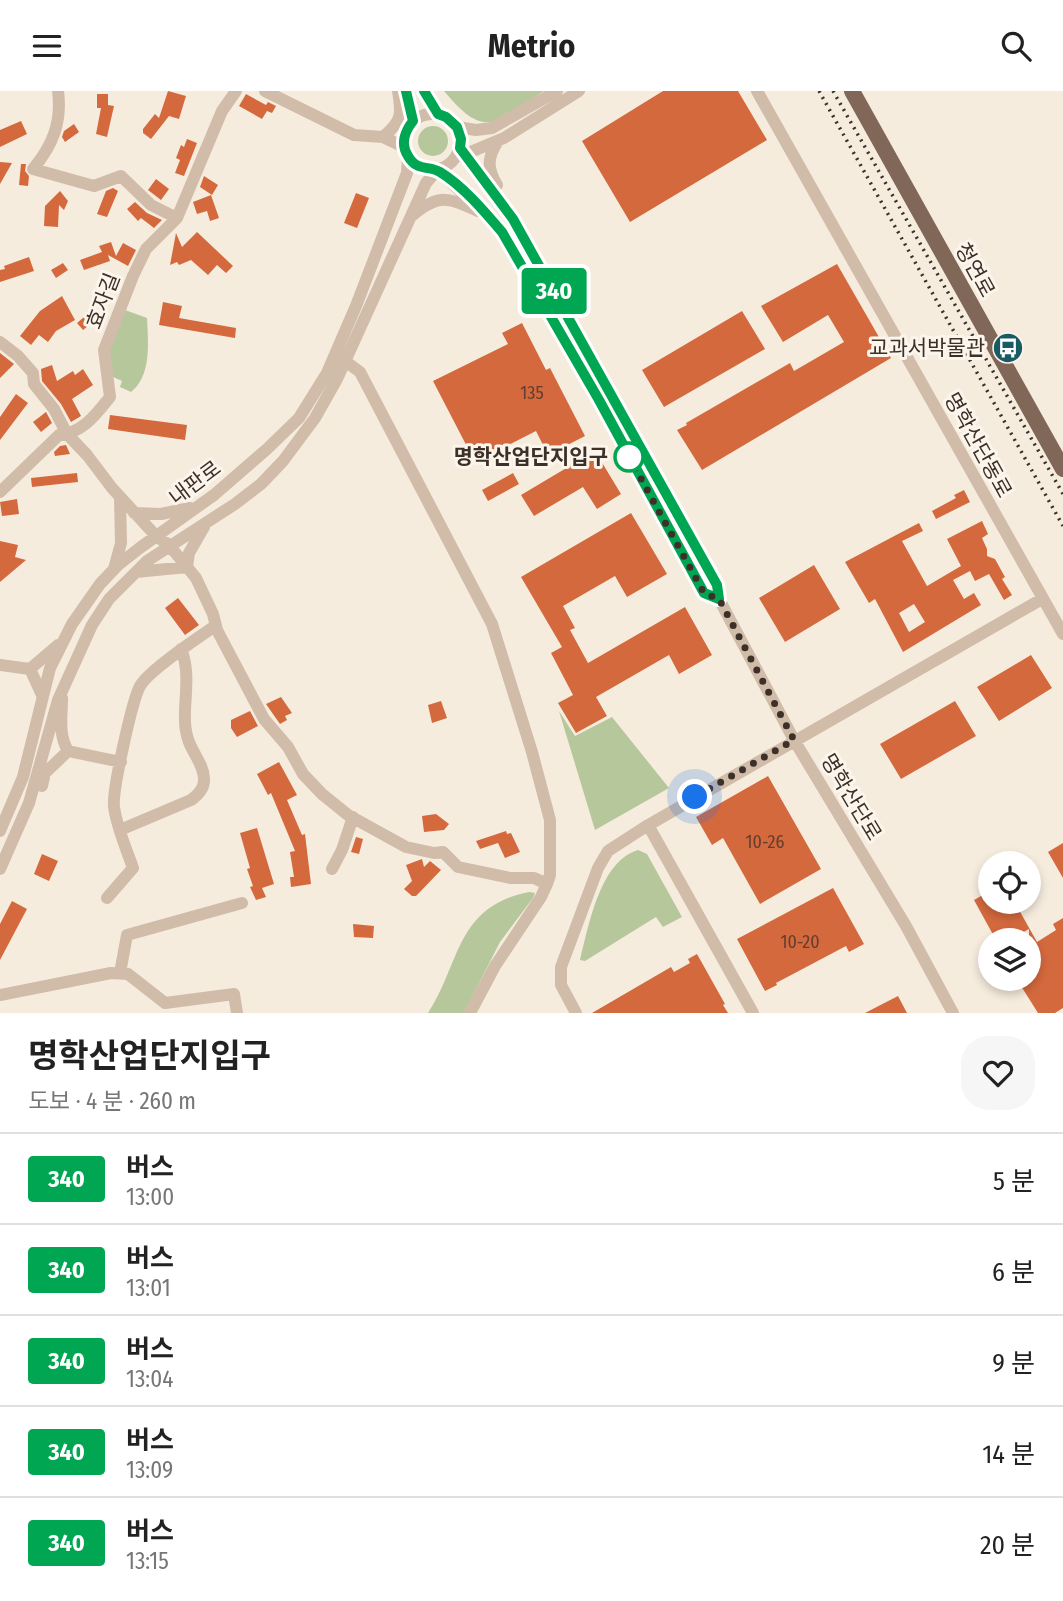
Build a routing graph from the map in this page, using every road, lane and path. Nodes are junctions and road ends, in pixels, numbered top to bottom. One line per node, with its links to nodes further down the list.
1 (58, 91): 22 (street)
2 (236, 91): 22 (street, 효자길)
3 (265, 91): 14 (street)
4 (398, 91): 14 (street)
5 (406, 91): 12 (street)
6 (424, 91): 11 (street)
7 (557, 91): 13 (street)
8 (579, 91): 15 (street)
9 (757, 91): 38 (street, 명학산단동로)
10 (852, 91): 26 (main road, 청연로)
11 (438, 114): 12 (street); 13 (street)
12 (413, 121): 16 (street)
13 (457, 127): 17 (street)
14 (383, 137): 16 (street)
15 (499, 140): 17 (street); 21 (street)
16 (406, 152): 18 (street); 29 (street, 내판로)
17 (461, 153): 18 (street); 21 (street, 명학산단로)
18 (437, 170): 19 (street, 명학산단로); 20 (street, 내판로)
19 (488, 216): 20 (street); 37 (street, 명학산단로)
20 (410, 217): 24 (street, 내판로)
21 (512, 217): 37 (street, 명학산단로)
22 (177, 218): 25 (street, 효자길)
23 (0, 342): 25 (street)
24 (345, 361): 31 (street, 내판로); 57 (street)
25 (67, 434): 27 (street, 효자길); 28 (street)
26 (1063, 468)
27 (0, 492)
28 (120, 497): 30 (street); 35 (street)
29 (200, 505): 30 (street); 32 (street, 내판로)
30 (134, 513): 32 (street)
31 (206, 523): 33 (street, 내판로); 34 (street)
32 (156, 536): 33 (street); 35 (street, 내판로)
33 (169, 545): 34 (street); 36 (street, 내판로)
34 (187, 567): 36 (street); 39 (street)
35 (114, 569): 40 (street, 내판로)
36 (136, 572): 45 (street, 내판로)
37 (719, 599): 47 (street, 명학산단로)
38 (1042, 599): 41 (street, 명학산단동로); 47 (street)
39 (215, 626): 42 (street); 51 (street)
40 (67, 634): 44 (street); 46 (street, 내판로)
41 (1063, 634)
42 (181, 649): 49 (street); 53 (street)
43 (0, 665): 44 (street)
44 (30, 669): 46 (street)
45 (62, 690): 48 (street); 50 (street, 내판로)
46 (42, 695): 54 (street, 내판로)
47 (794, 740): 52 (street); 66 (street, 명학산단로)
48 (68, 751): 49 (street); 50 (street)
49 (121, 762): 53 (street)
50 (26, 809): 55 (street, 내판로)
51 (353, 817): 56 (street); 57 (street)
52 (648, 825): 64 (street); 65 (street)
53 (120, 830): 58 (street)
54 (0, 831)
55 (0, 869)
56 (332, 869)
57 (547, 884): 63 (street)
58 (107, 898)
59 (242, 902): 60 (street)
60 (120, 974): 61 (street); 62 (street)
61 (0, 995)
62 (237, 1013)
63 (470, 1013)
64 (576, 1013)
65 (753, 1013)
66 (953, 1013)

